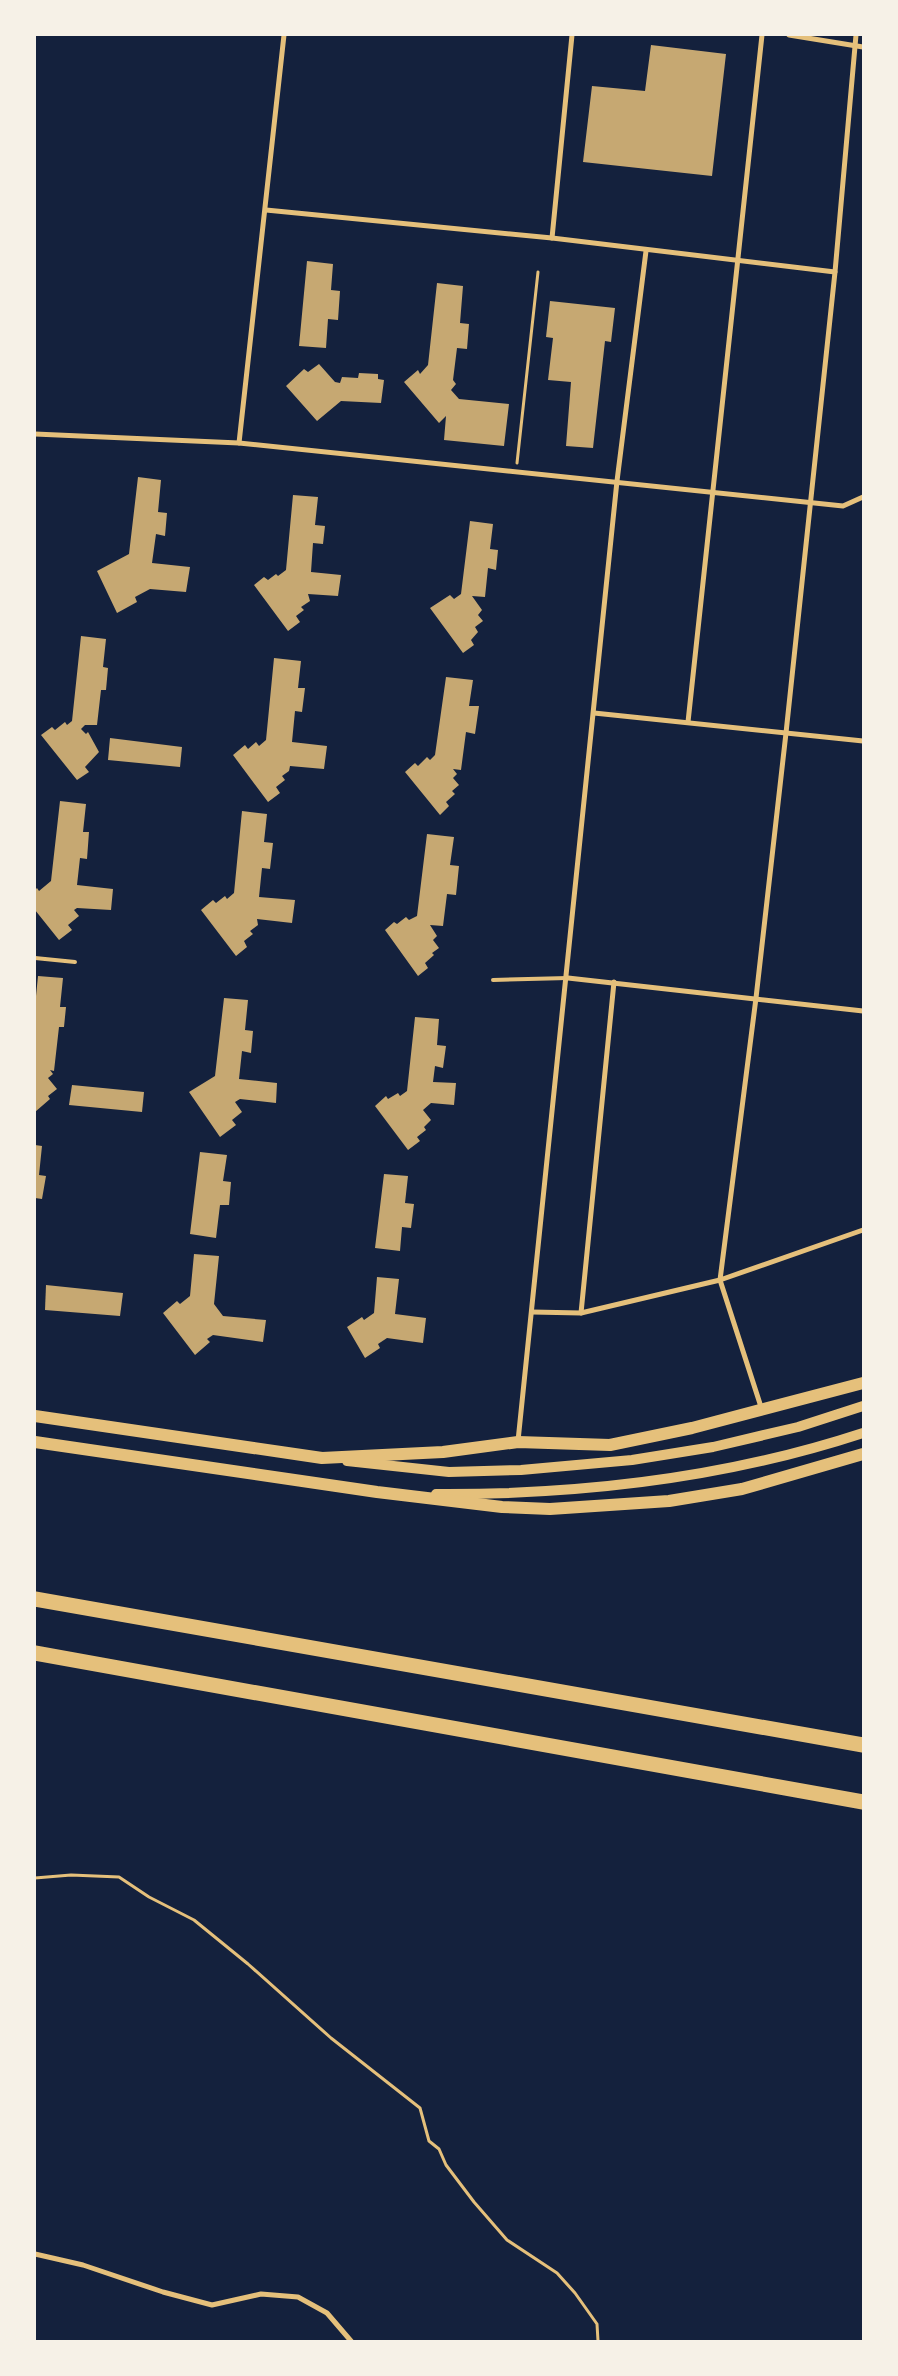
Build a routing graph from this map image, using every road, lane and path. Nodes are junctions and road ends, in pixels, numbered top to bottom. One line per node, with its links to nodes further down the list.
1 (284, 35): 8 (street)
2 (572, 35): 9 (street)
3 (762, 35): 11 (street)
4 (789, 35): 6 (street)
5 (856, 35): 6 (street)
6 (855, 45): 7 (street); 13 (street)
7 (863, 47)
8 (266, 210): 9 (street); 15 (street)
9 (552, 238): 10 (street)
10 (646, 251): 11 (street); 17 (street)
11 (736, 261): 13 (street); 18 (street)
12 (538, 272): 16 (path)
13 (835, 272): 20 (street)
14 (35, 434): 15 (street)
15 (240, 443): 17 (street)
16 (517, 465)
17 (617, 481): 18 (street); 21 (street)
18 (714, 492): 20 (street); 22 (street)
19 (863, 496): 20 (street)
20 (810, 503): 23 (street)
21 (594, 713): 22 (street); 27 (street)
22 (688, 722): 23 (street)
23 (786, 733): 24 (street); 30 (street)
24 (863, 742)
25 (35, 958): 26 (lane)
26 (75, 962)
27 (568, 978): 28 (lane); 29 (street); 34 (street)
28 (493, 980)
29 (614, 982): 30 (street); 35 (street)
30 (756, 998): 31 (street); 33 (street)
31 (863, 1011)
32 (863, 1230): 33 (street)
33 (720, 1280): 35 (street); 38 (street)
34 (532, 1312): 35 (street); 42 (street)
35 (581, 1313)
36 (863, 1383): 38 (main road)
37 (863, 1406): 44 (main road)
38 (763, 1410): 42 (main road)
39 (35, 1416): 44 (main road)
40 (863, 1433): 45 (main road)
41 (35, 1442): 45 (main road)
42 (518, 1442): 44 (main road)
43 (863, 1454): 45 (main road)
44 (322, 1458)
45 (377, 1492)
46 (35, 1600): 48 (highway)
47 (35, 1654): 49 (highway)
48 (863, 1744)
49 (863, 1802)
50 (35, 1878): 53 (path)
51 (35, 2254): 52 (street)
52 (351, 2341)
53 (598, 2341)

